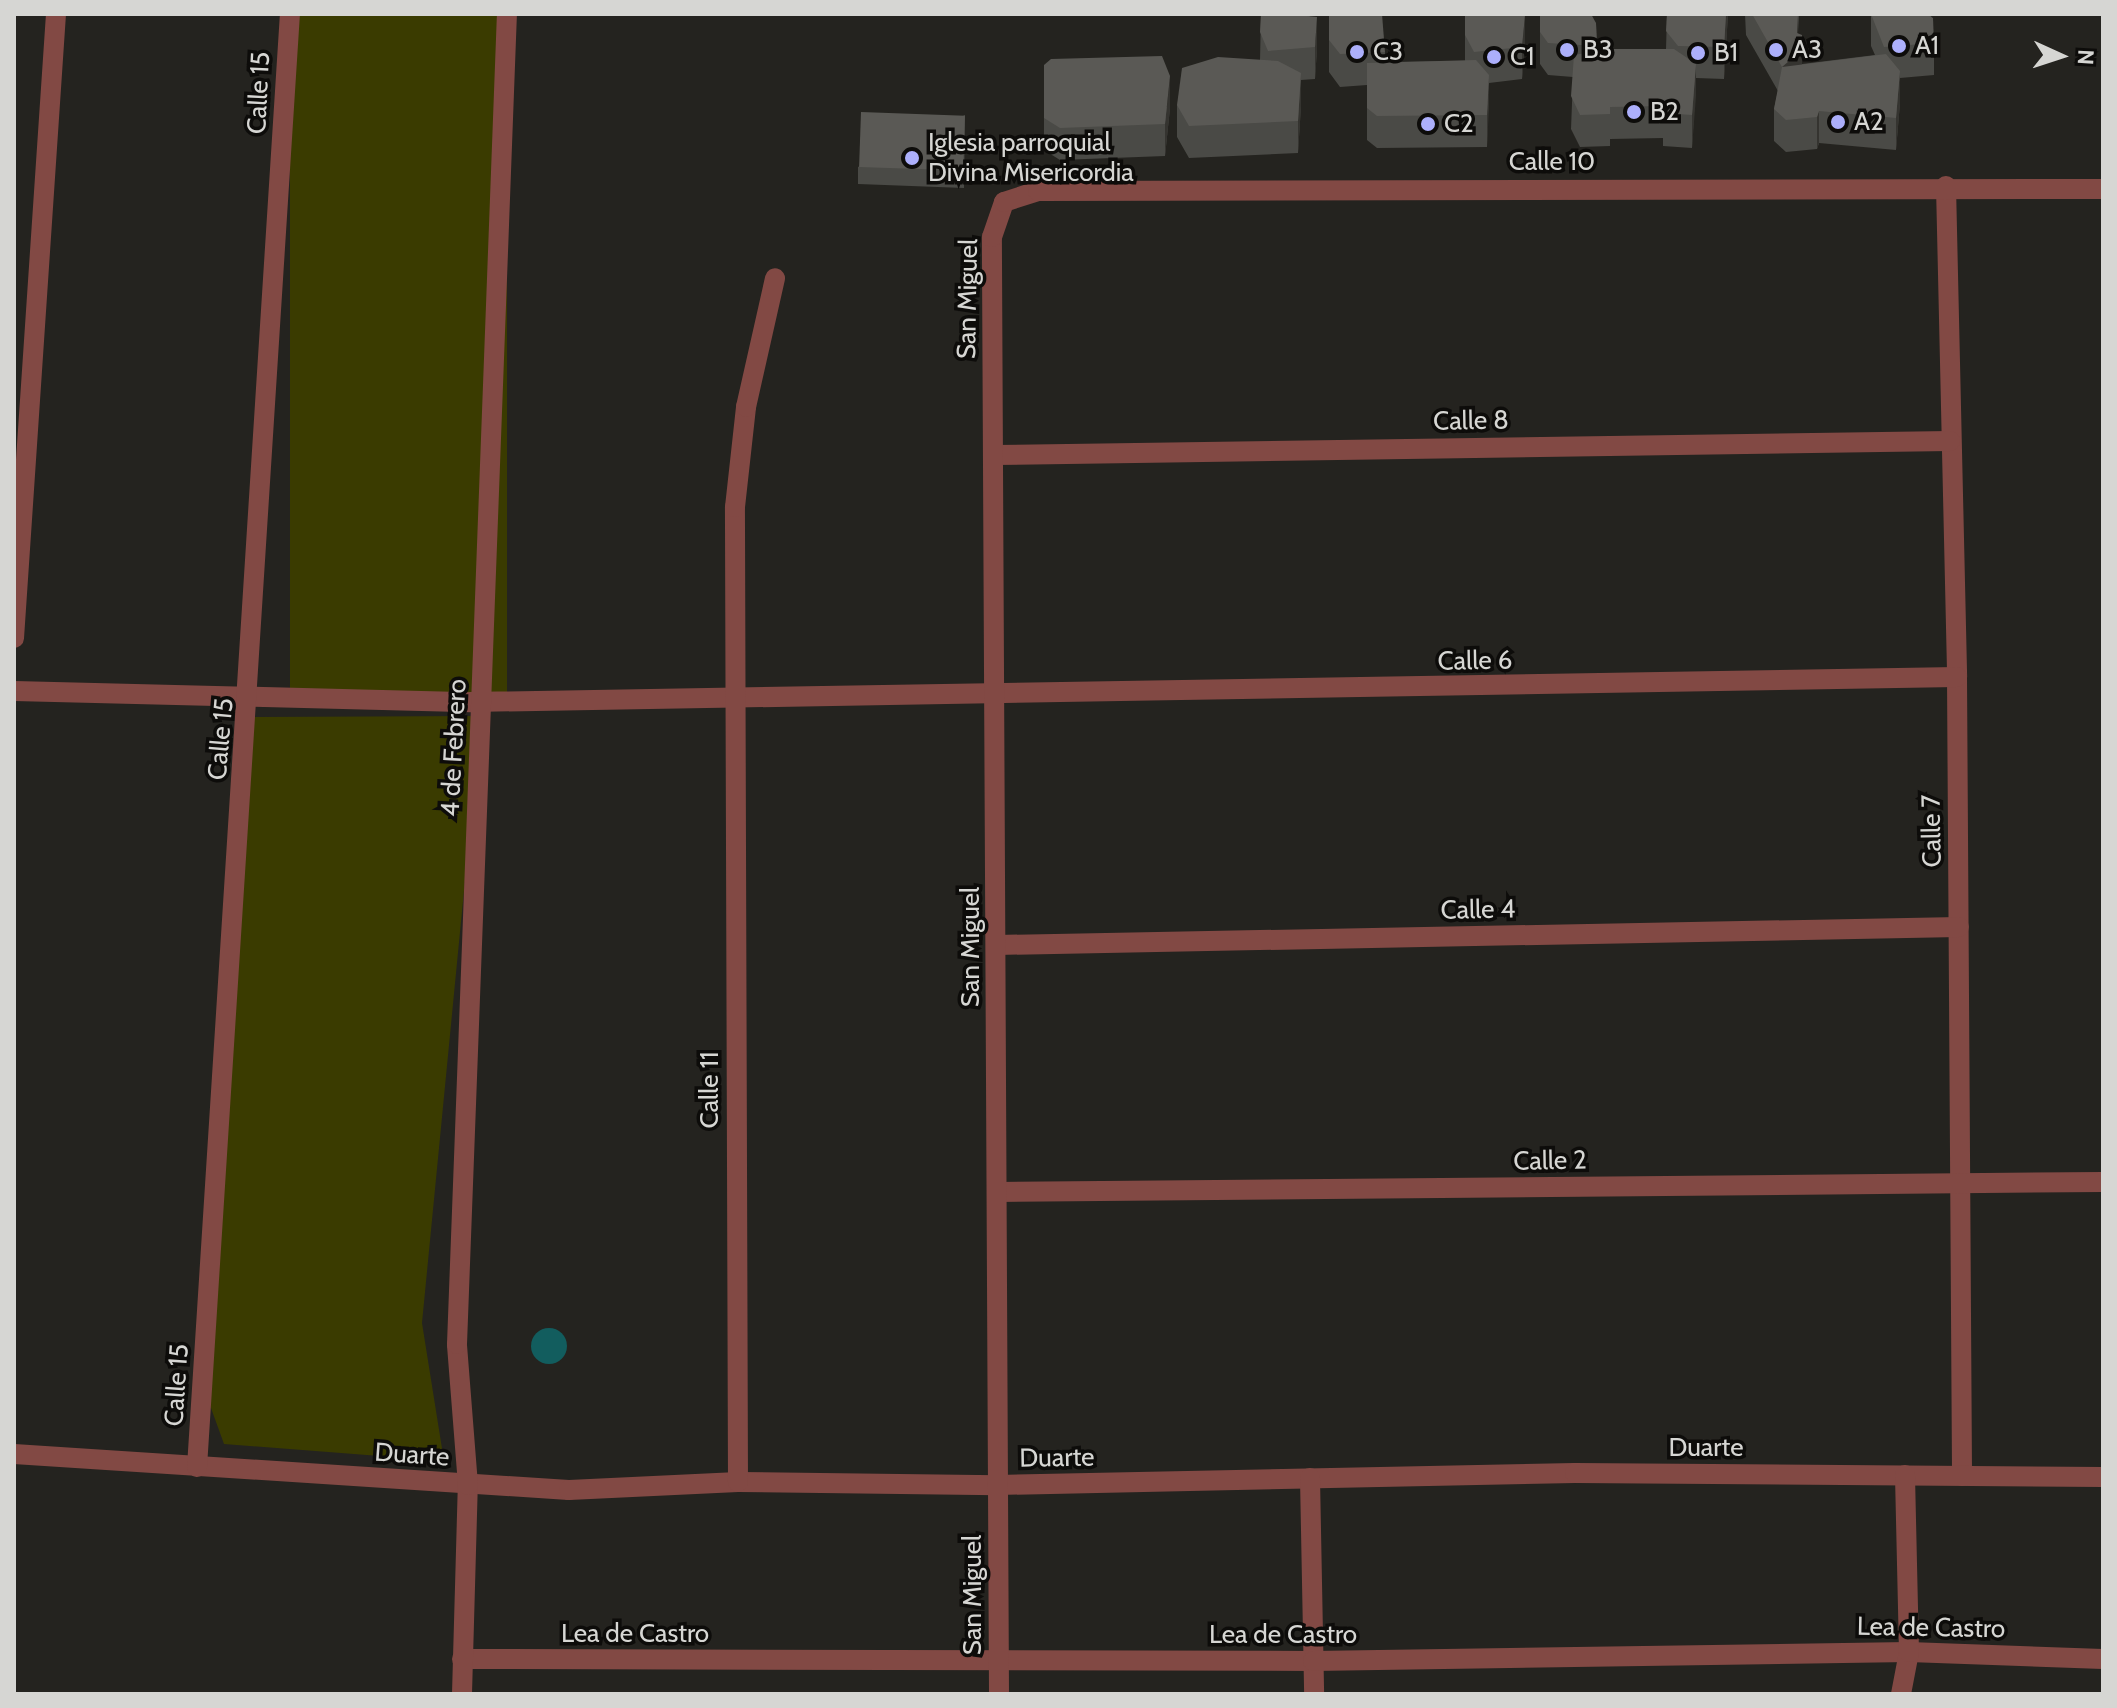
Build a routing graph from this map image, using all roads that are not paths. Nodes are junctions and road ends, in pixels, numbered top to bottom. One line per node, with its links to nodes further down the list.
1 (56, 14): 10 (street)
2 (290, 14): 15 (street, Calle 15)
3 (507, 14): 16 (street, 4 de Febrero)
4 (1946, 186): 5 (street, Calle 10); 6 (street, Calle 10); 8 (street, Calle 7)
5 (2103, 189)
6 (1004, 202): 9 (street, San Miguel)
7 (775, 278): 14 (street, Calle 11)
8 (1950, 441): 9 (street, Calle 8); 11 (street, Calle 7)
9 (994, 455): 13 (street, San Miguel)
10 (14, 638)
11 (1957, 677): 13 (street, Calle 6); 17 (street, Calle 7)
12 (14, 691): 15 (street, Calle 6)
13 (994, 696): 14 (street, Calle 6); 18 (street, San Miguel)
14 (735, 699): 16 (street, Calle 6); 28 (street, Calle 11)
15 (250, 700): 16 (street, Calle 6); 23 (street, Calle 15)
16 (482, 701): 29 (street, 4 de Febrero)
17 (1959, 927): 18 (street, Calle 4); 20 (street, Calle 7)
18 (997, 945): 21 (street, San Miguel)
19 (2103, 1182): 20 (street, Calle 2)
20 (1963, 1183): 21 (street, Calle 2); 25 (street, Calle 7)
21 (997, 1192): 30 (street, San Miguel)
22 (14, 1454): 23 (street, Duarte)
23 (197, 1467): 29 (street, Duarte)
24 (1905, 1475): 25 (street, Duarte); 27 (street, Duarte); 31 (street)
25 (1962, 1476): 26 (street, Duarte)
26 (2103, 1477)
27 (1310, 1478): 30 (street, Duarte); 35 (street)
28 (738, 1482): 29 (street, Duarte); 30 (street, Duarte)
29 (468, 1485): 32 (street, 4 de Febrero)
30 (998, 1485): 34 (street, San Miguel)
31 (1909, 1652): 33 (street, Lea de Castro); 35 (street, Lea de Castro); 39 (street)
32 (462, 1659): 34 (street, Lea de Castro); 36 (street, 4 de Febrero)
33 (2103, 1659)
34 (999, 1661): 35 (street, Lea de Castro); 37 (street, San Miguel)
35 (1313, 1661): 38 (street)
36 (462, 1694)
37 (999, 1694)
38 (1314, 1694)
39 (1901, 1694)

